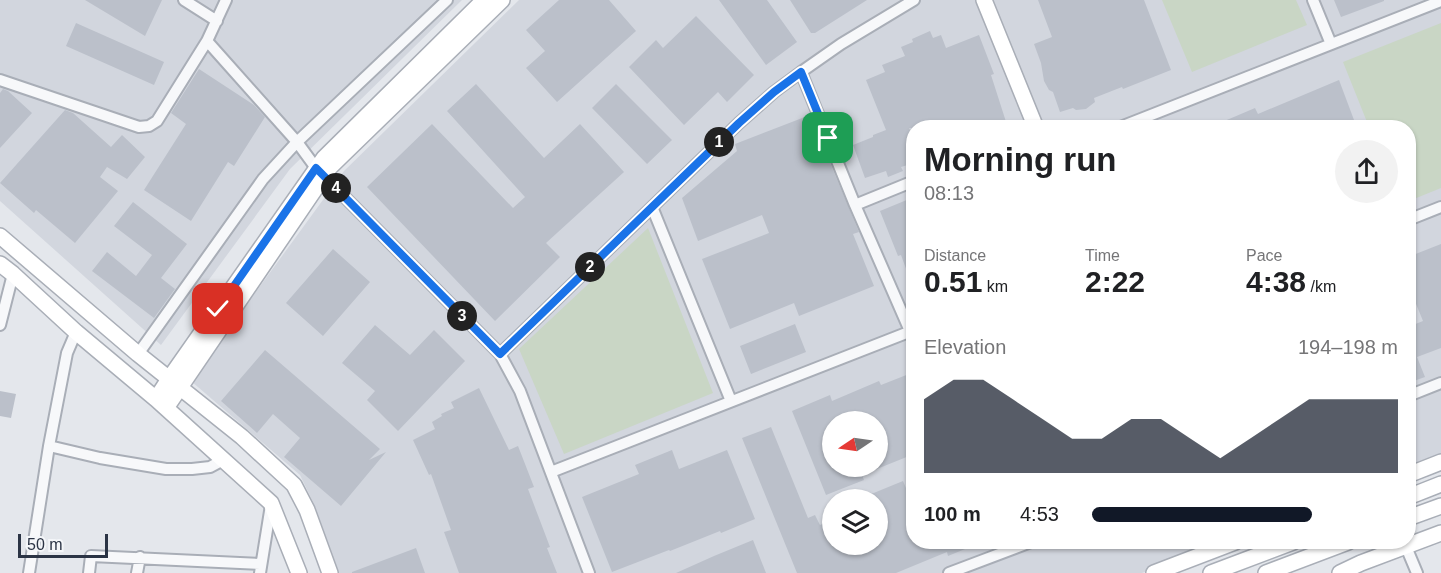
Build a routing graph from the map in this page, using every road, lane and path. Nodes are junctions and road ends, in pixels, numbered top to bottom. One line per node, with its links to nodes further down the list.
1 (184, 0): 10 (street)
2 (226, 0): 10 (street)
3 (447, 0): 17 (street)
4 (484, 0): 18 (street)
5 (502, 0): 18 (street)
6 (914, 0): 13 (street)
7 (984, 0): 15 (street)
8 (1313, 0): 12 (street)
9 (1441, 1): 12 (street)
10 (217, 21): 11 (street)
11 (207, 41): 14 (street); 17 (street)
12 (1331, 44): 16 (street)
13 (801, 72): 20 (street); 21 (street)
14 (0, 80)
15 (1033, 120)
16 (1138, 120)
17 (297, 142): 18 (street); 31 (street)
18 (320, 172): 32 (street); 33 (street)
19 (906, 184): 20 (street)
20 (855, 204): 27 (street)
21 (652, 207): 32 (street); 36 (street)
22 (1441, 207): 23 (street)
23 (1416, 217)
24 (0, 236): 31 (street)
25 (0, 264): 26 (street)
26 (13, 274): 28 (street); 29 (street)
27 (906, 318)
28 (0, 325)
29 (76, 332): 37 (street); 38 (street)
30 (906, 333): 36 (street)
31 (138, 354): 33 (street)
32 (500, 354): 41 (street)
33 (174, 383): 37 (street); 66 (street)
34 (1441, 383): 35 (street)
35 (1416, 393)
36 (731, 401): 41 (street)
37 (161, 404): 39 (street)
38 (49, 446): 39 (street); 61 (street)
39 (223, 460): 45 (street)
40 (1441, 462): 42 (street)
41 (551, 472): 67 (street)
42 (1416, 472)
43 (1441, 484): 44 (street)
44 (1416, 494)
45 (271, 503): 59 (street); 65 (street)
46 (1441, 506): 47 (street)
47 (1416, 515)
48 (1441, 533): 49 (street)
49 (1416, 541)
50 (1012, 549): 68 (street)
51 (1202, 549): 69 (street)
52 (1207, 549): 60 (street)
53 (1275, 549): 60 (street)
54 (1329, 549): 70 (street)
55 (1393, 549): 71 (street)
56 (1407, 549): 72 (street)
57 (140, 557): 58 (street); 62 (street); 63 (street)
58 (193, 561): 59 (street); 64 (street)
59 (260, 568)
60 (1215, 572)
61 (29, 573)
62 (89, 573)
63 (137, 573)
64 (191, 573)
65 (299, 573)
66 (330, 573)
67 (589, 573)
68 (949, 573)
69 (1154, 573)
70 (1266, 573)
71 (1340, 573)
72 (1417, 573)

